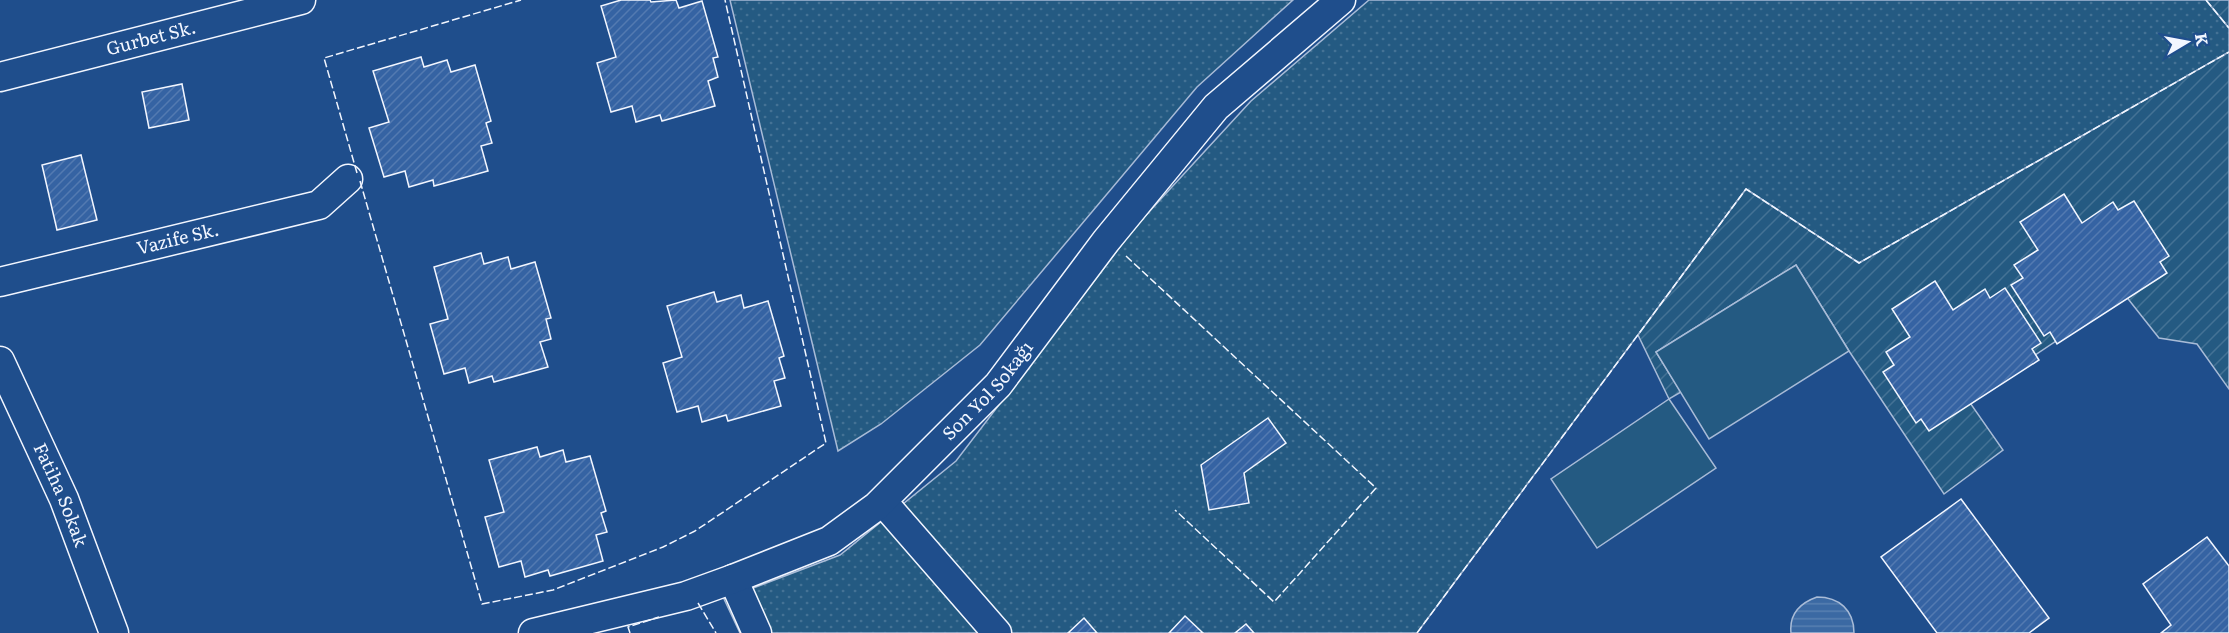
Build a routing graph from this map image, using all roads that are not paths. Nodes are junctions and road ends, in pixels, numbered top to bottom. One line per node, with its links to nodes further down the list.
1 (301, 0): 3 (street, Gurbet Sk.)
2 (1341, 0): 7 (street, Son Yol Sokağı)
3 (0, 76)
4 (348, 179): 5 (street, Vazife Sk.)
5 (0, 282)
6 (0, 361): 10 (street, Fatiha Sokak)
7 (883, 502): 8 (street, Son Yol Sokağı); 13 (street)
8 (733, 579): 9 (street, Son Yol Sokağı); 12 (street)
9 (610, 624): 11 (street, Son Yol Sokağı)
10 (114, 633)
11 (533, 633)
12 (757, 633)
13 (997, 633)

